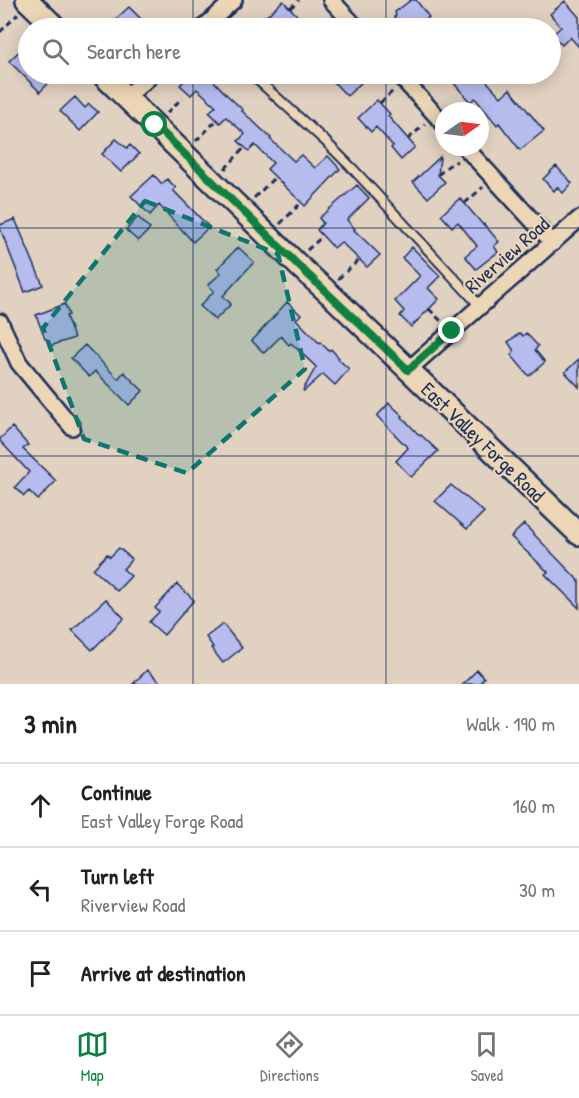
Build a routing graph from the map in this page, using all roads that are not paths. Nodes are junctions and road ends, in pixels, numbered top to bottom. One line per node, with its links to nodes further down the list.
1 (234, 0): 5 (street)
2 (331, 0): 6 (street)
3 (25, 5): 4 (main road)
4 (43, 18)
5 (214, 18)
6 (348, 18)
7 (112, 84): 11 (main road, East Valley Forge Road)
8 (141, 84): 11 (street)
9 (262, 84): 16 (lane)
10 (407, 84): 12 (street)
11 (126, 97): 18 (main road, East Valley Forge Road)
12 (435, 114)
13 (474, 156): 15 (street)
14 (579, 219): 15 (street, Riverview Road)
15 (553, 243): 16 (street, Riverview Road)
16 (480, 306): 18 (street, Riverview Road)
17 (0, 322): 19 (street)
18 (408, 370): 20 (main road, East Valley Forge Road)
19 (72, 427)
20 (579, 534)

